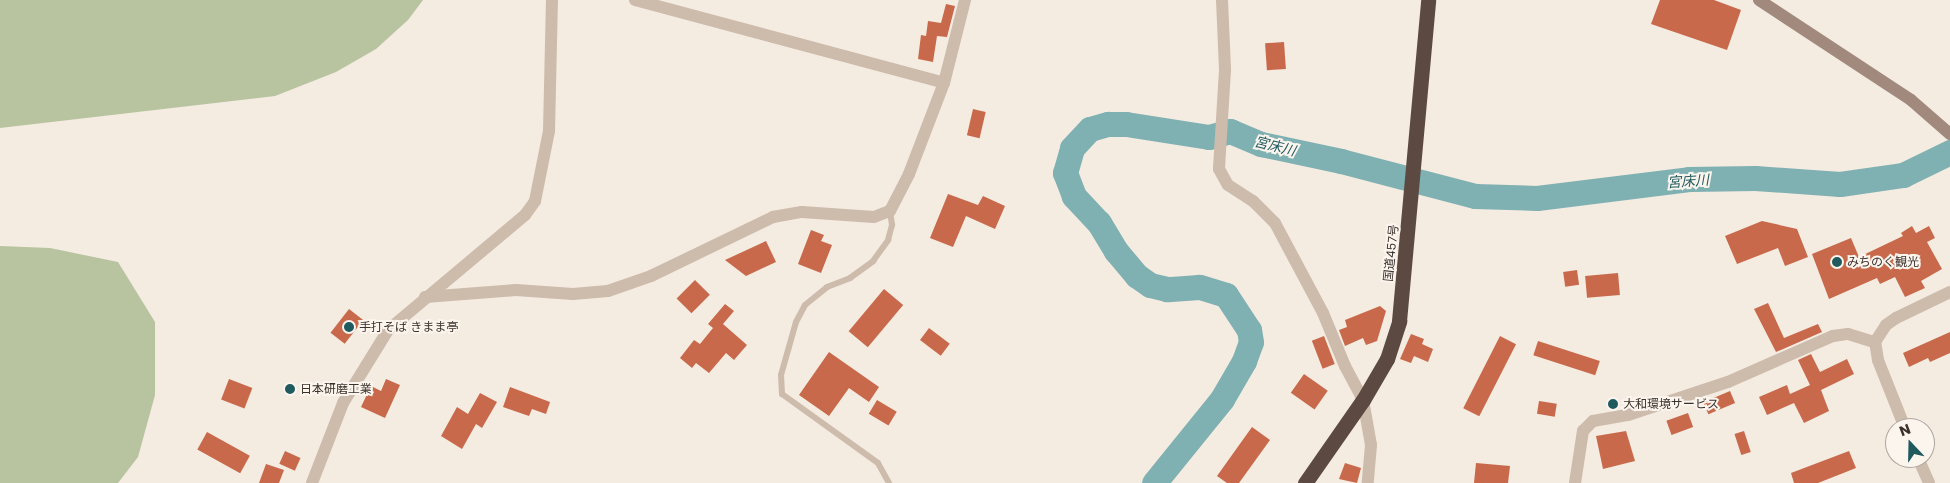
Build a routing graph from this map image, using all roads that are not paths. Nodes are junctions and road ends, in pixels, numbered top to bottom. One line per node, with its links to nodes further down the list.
1 (552, 0): 11 (street)
2 (635, 0): 7 (street)
3 (965, 0): 7 (street)
4 (1222, 0): 13 (street)
5 (1428, 0): 13 (highway, 国道457号)
6 (1759, 0): 8 (street)
7 (944, 82): 9 (street)
8 (1950, 134)
9 (890, 211): 11 (street); 17 (lane)
10 (1950, 292): 12 (street)
11 (425, 297): 16 (street)
12 (1875, 342): 14 (street); 20 (street)
13 (1363, 400): 18 (highway, 国道457号); 19 (street)
14 (1901, 418)
15 (1922, 468): 21 (street)
16 (312, 483)
17 (889, 483)
18 (1305, 483)
19 (1368, 483)
20 (1575, 483)
21 (1929, 483)

